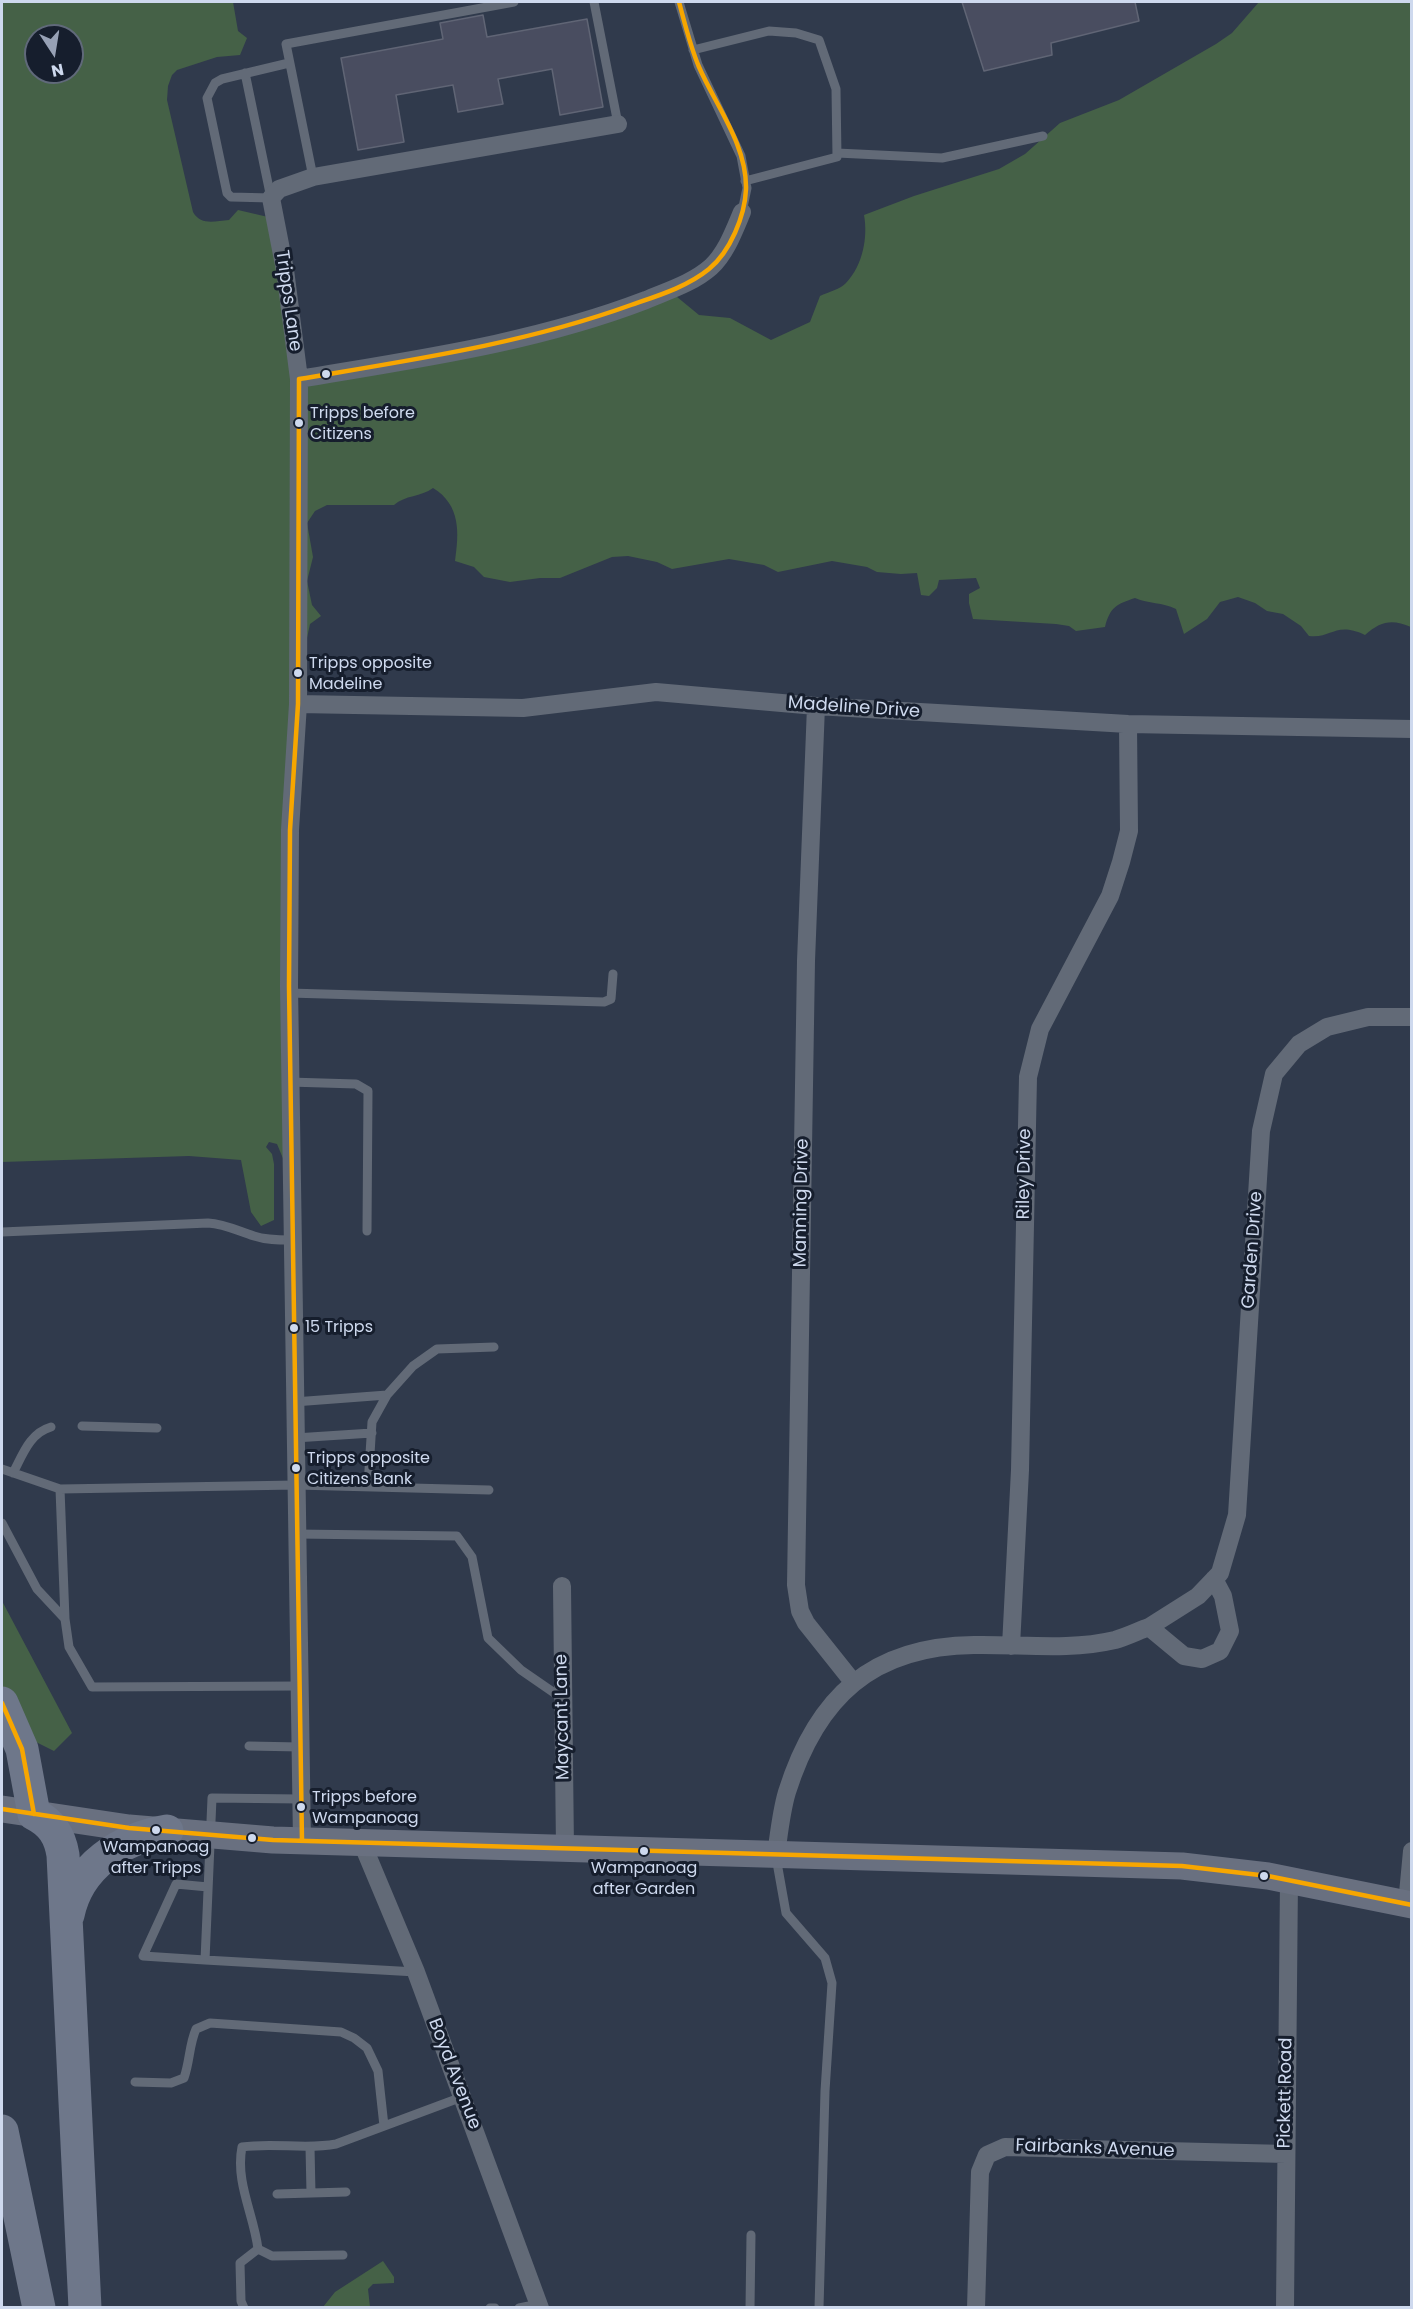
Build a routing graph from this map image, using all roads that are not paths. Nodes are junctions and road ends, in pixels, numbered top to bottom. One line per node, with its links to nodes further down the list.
1 (514, 2): 5 (lane)
2 (594, 2): 7 (lane)
3 (679, 2): 4 (lane)
4 (693, 50): 9 (lane); 11 (lane)
5 (289, 63): 6 (lane); 10 (lane)
6 (245, 73): 12 (lane); 12 (lane)
7 (618, 124): 10 (street)
8 (1043, 136): 9 (lane)
9 (837, 153): 11 (lane)
10 (313, 177): 12 (street)
11 (746, 181): 13 (lane)
12 (271, 198): 14 (street, Tripps Lane)
13 (742, 212): 14 (street)
14 (300, 379): 15 (street, Tripps Lane)
15 (297, 704): 16 (street, Madeline Drive); 20 (street, Tripps Lane)
16 (816, 706): 17 (street, Madeline Drive); 47 (street, Manning Drive)
17 (1128, 724): 18 (street, Madeline Drive); 46 (street, Riley Drive)
18 (1412, 729)
19 (613, 974): 20 (lane)
20 (289, 993): 22 (street, Tripps Lane)
21 (1412, 1017): 42 (street, Garden Drive)
22 (289, 1082): 23 (lane); 25 (street, Tripps Lane)
23 (367, 1231)
24 (2, 1232): 25 (lane)
25 (291, 1240): 28 (street, Tripps Lane)
26 (494, 1347): 27 (lane)
27 (387, 1395): 28 (lane); 32 (lane)
28 (294, 1402): 33 (street, Tripps Lane)
29 (82, 1426): 31 (lane)
30 (51, 1427): 35 (lane)
31 (157, 1428)
32 (372, 1433): 33 (lane); 37 (lane)
33 (295, 1438): 36 (street, Tripps Lane)
34 (2, 1469): 35 (lane)
35 (13, 1473): 38 (lane)
36 (296, 1485): 37 (lane); 38 (lane); 41 (street, Tripps Lane)
37 (368, 1486): 39 (lane)
38 (60, 1489): 44 (lane)
39 (489, 1490)
40 (2, 1523): 44 (lane)
41 (296, 1534): 48 (street, Tripps Lane); 49 (lane)
42 (1214, 1579): 45 (street, Garden Drive); 45 (street)
43 (562, 1586): 49 (street, Maycant Lane)
44 (66, 1619): 48 (lane)
45 (1149, 1627): 46 (street, Garden Drive)
46 (1011, 1646): 47 (street, Garden Drive)
47 (853, 1682): 62 (street, Garden Drive)
48 (299, 1686): 52 (street, Tripps Lane)
49 (563, 1699): 60 (street, Maycant Lane)
50 (2, 1703): 55 (highway)
51 (249, 1746): 52 (lane)
52 (300, 1746): 53 (street, Tripps Lane)
53 (301, 1799): 57 (lane); 58 (street, Tripps Lane)
54 (2, 1809): 55 (main road)
55 (34, 1814): 56 (main road); 66 (highway)
56 (167, 1831): 57 (main road); 66 (highway)
57 (210, 1836): 58 (main road); 64 (lane)
58 (302, 1841): 59 (main road)
59 (362, 1843): 60 (main road); 68 (street, Boyd Avenue)
60 (565, 1849): 62 (main road)
61 (1412, 1851): 65 (street)
62 (776, 1855): 63 (main road); 89 (lane)
63 (1289, 1880): 65 (main road); 74 (street, Pickett Road)
64 (208, 1887): 67 (lane); 67 (lane)
65 (1409, 1904)
66 (66, 1932): 83 (highway)
67 (205, 1960): 68 (lane)
68 (416, 1972): 70 (street, Boyd Avenue)
69 (135, 2082): 71 (lane)
70 (462, 2097): 71 (lane); 81 (street, Boyd Avenue)
71 (384, 2126): 73 (lane)
72 (2, 2131): 82 (highway)
73 (310, 2147): 76 (lane); 79 (lane)
74 (1286, 2154): 90 (street, Fairbanks Avenue); 91 (street, Pickett Road)
75 (346, 2192): 76 (lane)
76 (311, 2193): 77 (lane)
77 (277, 2194)
78 (751, 2235): 88 (lane)
79 (258, 2249): 80 (lane); 84 (lane)
80 (343, 2255)
81 (540, 2306): 87 (lane)
82 (39, 2307)
83 (85, 2307)
84 (244, 2307)
85 (490, 2307): 86 (lane)
86 (495, 2307)
87 (519, 2307)
88 (750, 2307)
89 (819, 2307)
90 (976, 2307)
91 (1285, 2307)

